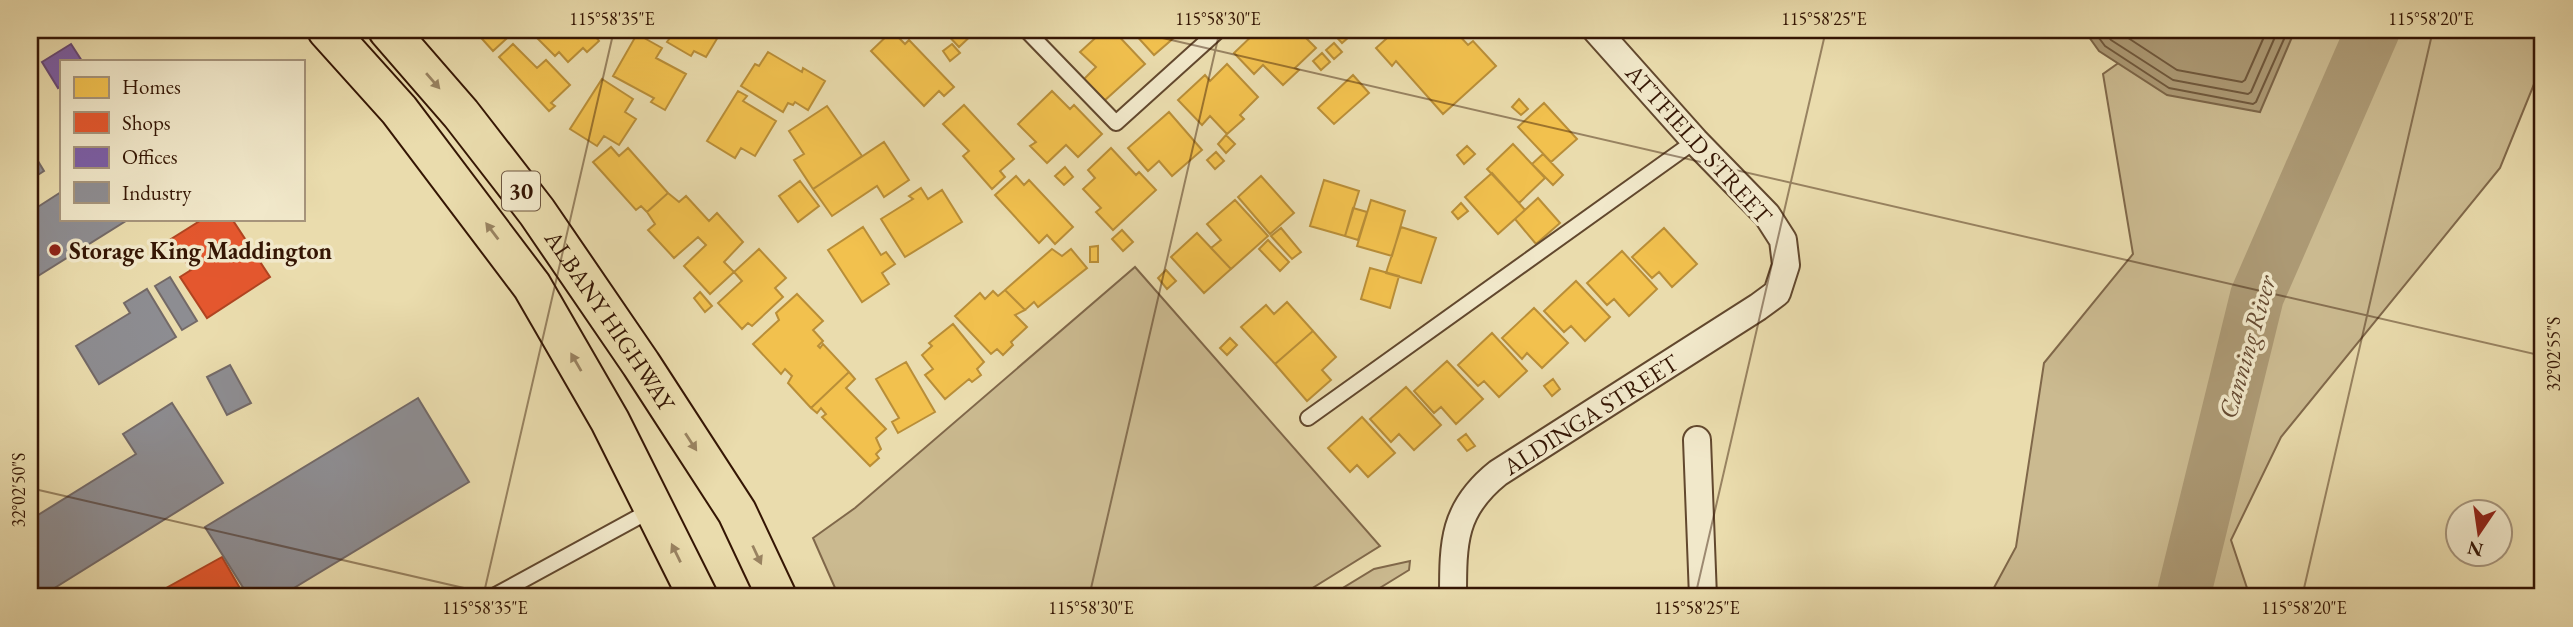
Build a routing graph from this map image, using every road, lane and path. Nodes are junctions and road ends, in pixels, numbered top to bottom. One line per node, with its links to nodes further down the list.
1 (327, 30): 10 (highway, ALBANY HIGHWAY / 30, one-way to 1)
2 (388, 30): 13 (highway, ALBANY HIGHWAY / 30, one-way to 13)
3 (1026, 30): 4 (lane)
4 (1219, 30)
5 (1596, 30): 6 (street, ATTFIELD STREET)
6 (1695, 141): 7 (street, ATTFIELD STREET); 8 (lane)
7 (1786, 265): 14 (street, ALDINGA STREET)
8 (1307, 418)
9 (1697, 440): 15 (street)
10 (655, 509): 11 (lane); 12 (highway, ALBANY HIGHWAY / 30, one-way to 10)
11 (492, 597)
12 (698, 597)
13 (777, 597)
14 (1454, 597)
15 (1703, 597)

